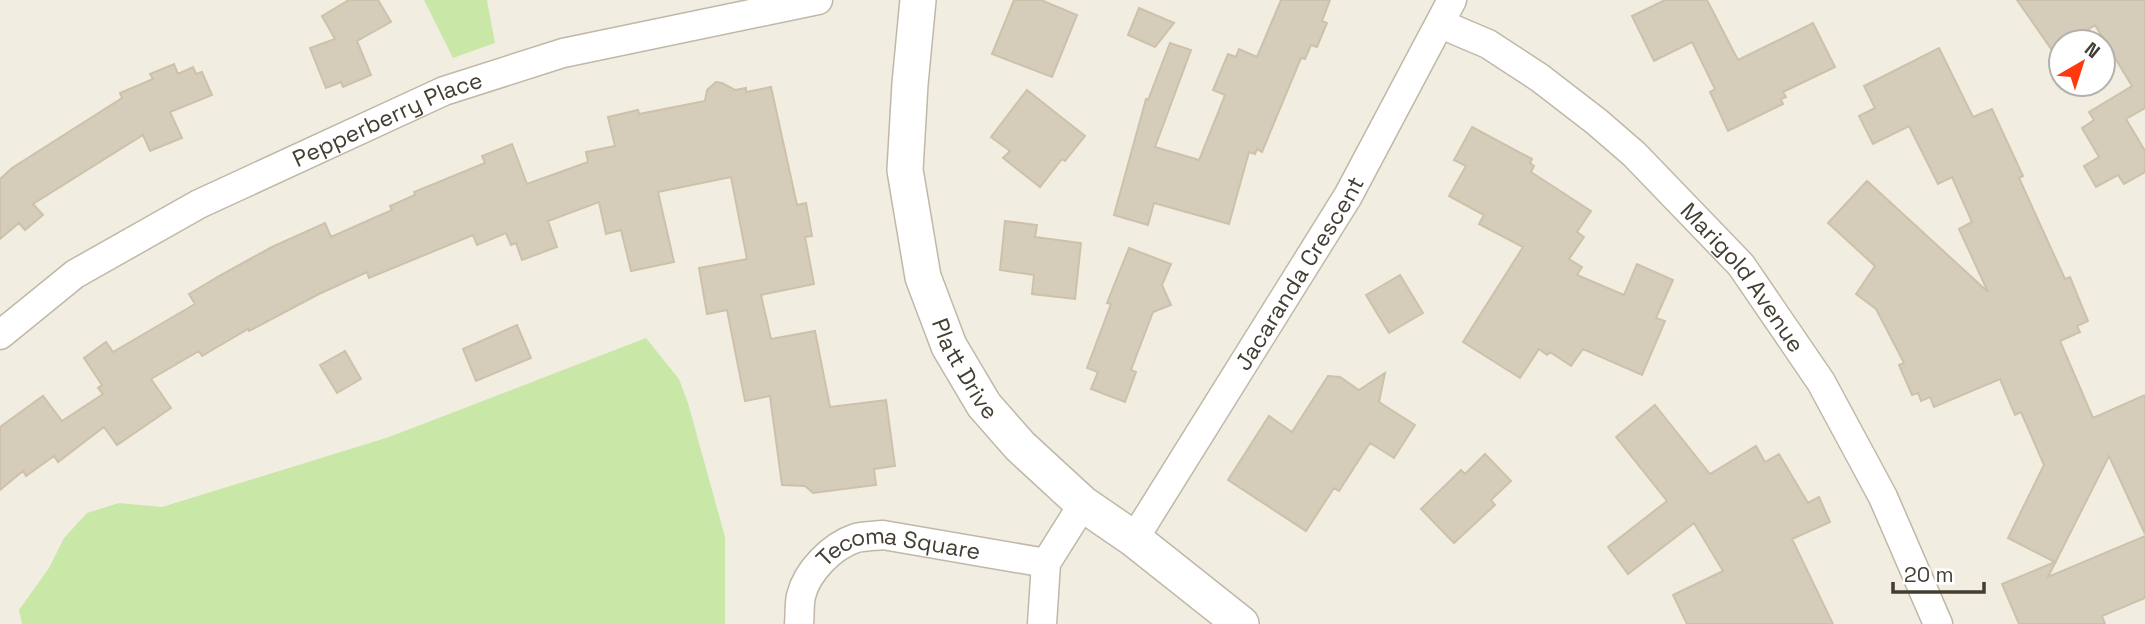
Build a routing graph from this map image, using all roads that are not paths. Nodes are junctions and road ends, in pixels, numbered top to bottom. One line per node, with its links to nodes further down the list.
1 (818, 0): 4 (street, Pepperberry Place)
2 (918, 0): 5 (street, Platt Drive)
3 (1447, 12): 6 (street, Jacaranda Crescent); 11 (street, Marigold Avenue)
4 (0, 335)
5 (1083, 504): 6 (street, Platt Drive); 7 (street)
6 (1134, 538): 10 (street, Platt Drive)
7 (1046, 563): 8 (street, Tecoma Square); 9 (street)
8 (799, 624)
9 (1042, 624)
10 (1241, 624)
11 (1938, 624)

